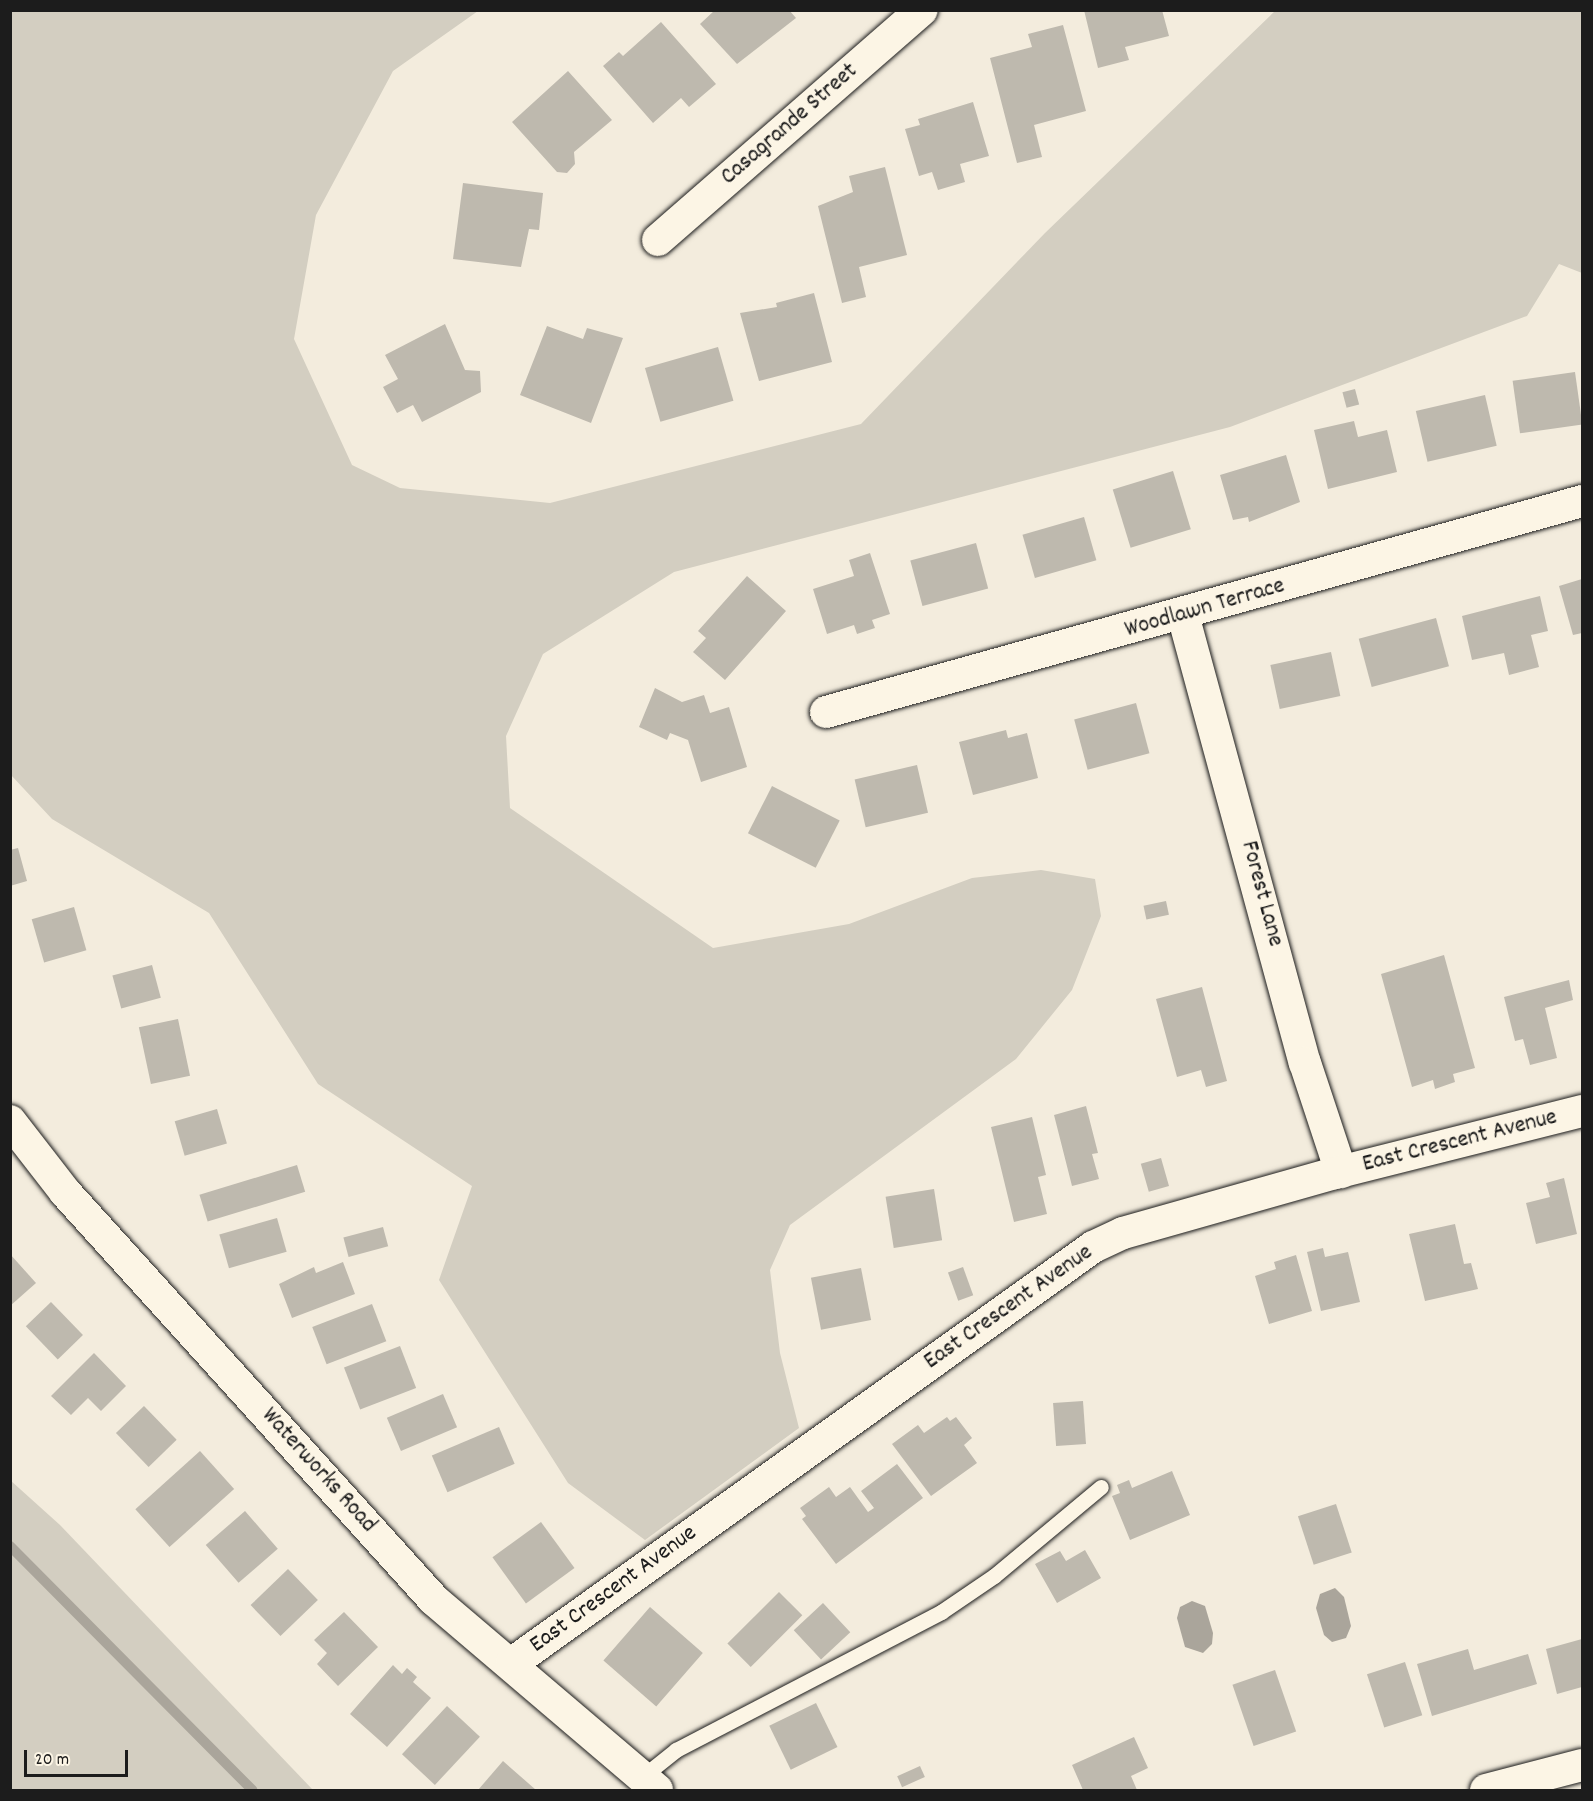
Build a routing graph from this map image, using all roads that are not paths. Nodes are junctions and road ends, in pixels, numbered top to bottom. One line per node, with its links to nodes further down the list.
1 (922, 10): 2 (street, Casagrande Street)
2 (658, 240)
3 (1582, 501): 4 (street, Woodlawn Terrace)
4 (1183, 615): 5 (street, Woodlawn Terrace); 8 (street, Forest Lane)
5 (826, 712)
6 (1582, 1111): 8 (street, East Crescent Avenue)
7 (10, 1121): 10 (street, Waterworks Road)
8 (1341, 1172): 10 (street, East Crescent Avenue)
9 (1101, 1487): 12 (lane)
10 (511, 1664): 12 (street, Waterworks Road)
11 (1582, 1764): 13 (street)
12 (649, 1784)
13 (1486, 1791)

